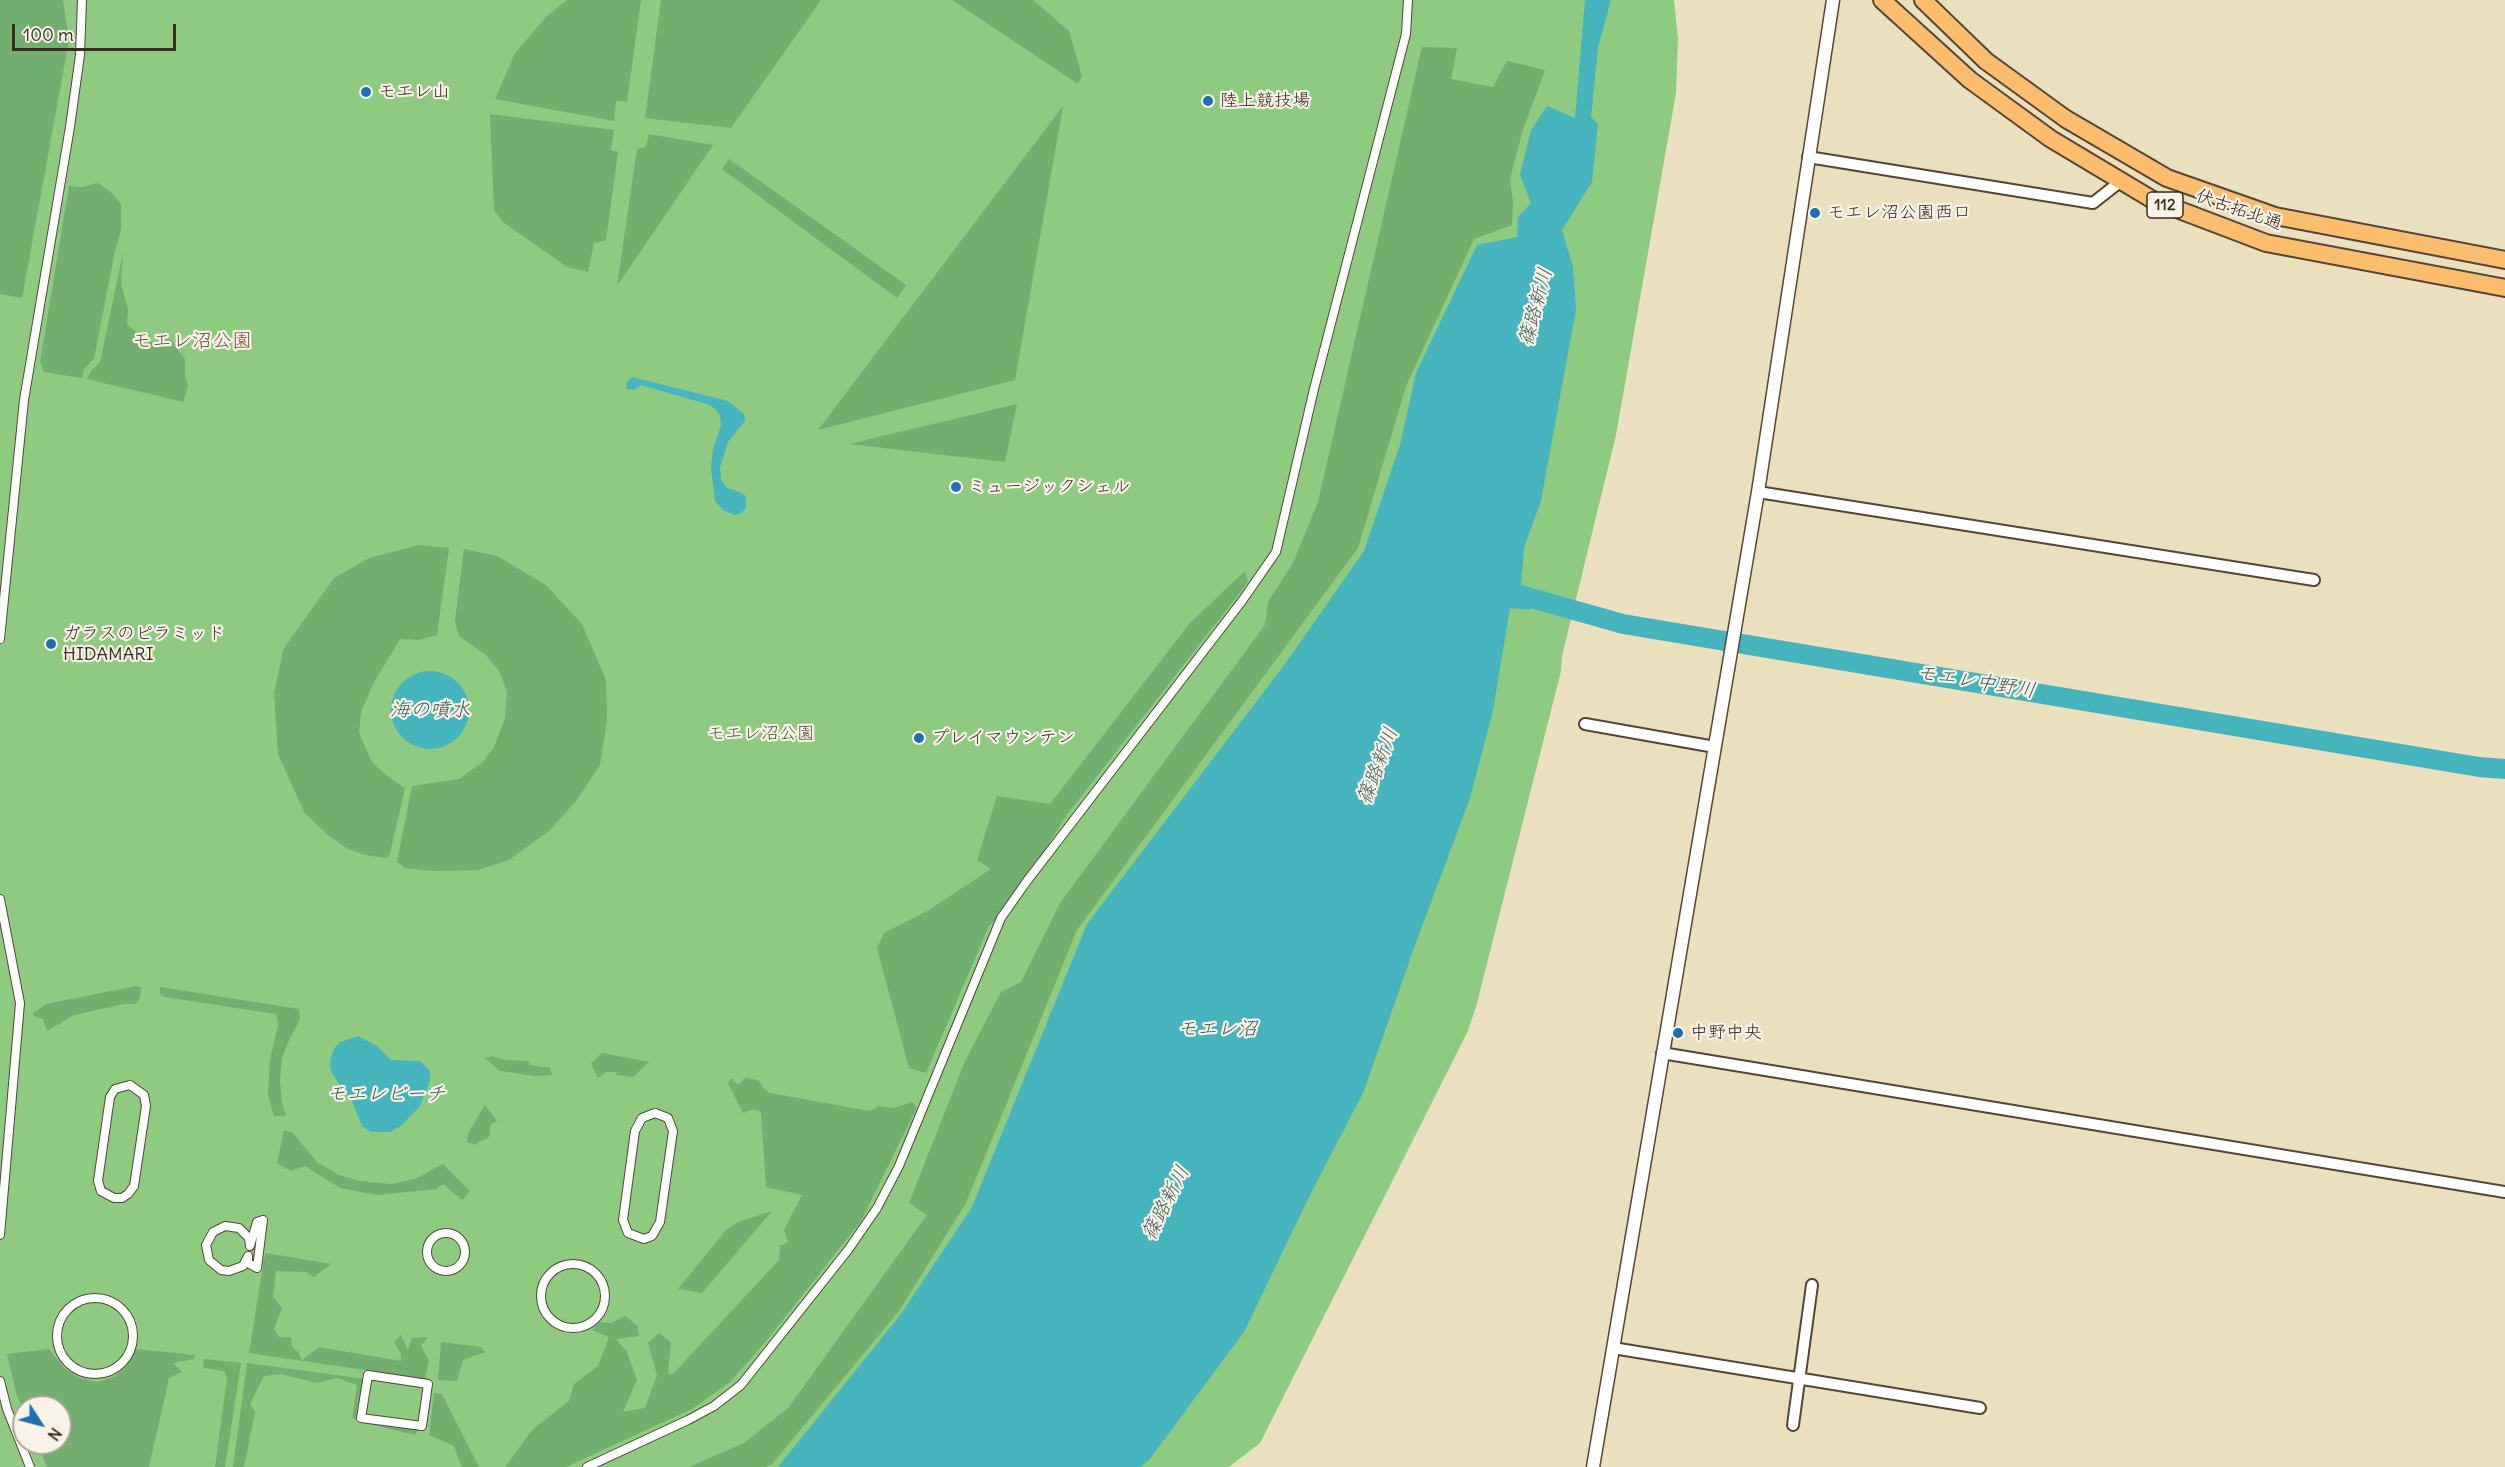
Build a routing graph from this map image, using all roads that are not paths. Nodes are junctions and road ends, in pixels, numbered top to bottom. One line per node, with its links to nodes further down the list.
1 (82, 0): 12 (street)
2 (1408, 0): 33 (street)
3 (1833, 0): 6 (street)
4 (1882, 0): 7 (main road, 伏古拓北通 / 112)
5 (1923, 0): 8 (main road, 伏古拓北通 / 112)
6 (1808, 157): 7 (street); 10 (street)
7 (2121, 181): 9 (main road, 伏古拓北通 / 112)
8 (2505, 260)
9 (2505, 288)
10 (1758, 492): 11 (street); 14 (street)
11 (2314, 580)
12 (0, 639)
13 (1585, 724): 14 (street)
14 (1715, 747): 16 (street)
15 (0, 900): 20 (street)
16 (1662, 1053): 19 (street); 26 (street)
17 (635, 1131): 17 (street)
18 (134, 1186): 18 (street)
19 (2505, 1192)
20 (0, 1235)
21 (260, 1248): 21 (street)
22 (438, 1269): 22 (street)
23 (1812, 1285): 28 (street)
24 (542, 1290): 24 (street)
25 (134, 1335): 25 (street)
26 (1613, 1348): 28 (street); 34 (street)
27 (368, 1375): 27 (street)
28 (1799, 1378): 30 (street); 31 (street)
29 (0, 1381): 32 (street)
30 (1980, 1408)
31 (1792, 1425)
32 (30, 1467)
33 (587, 1467)
34 (1593, 1467)

